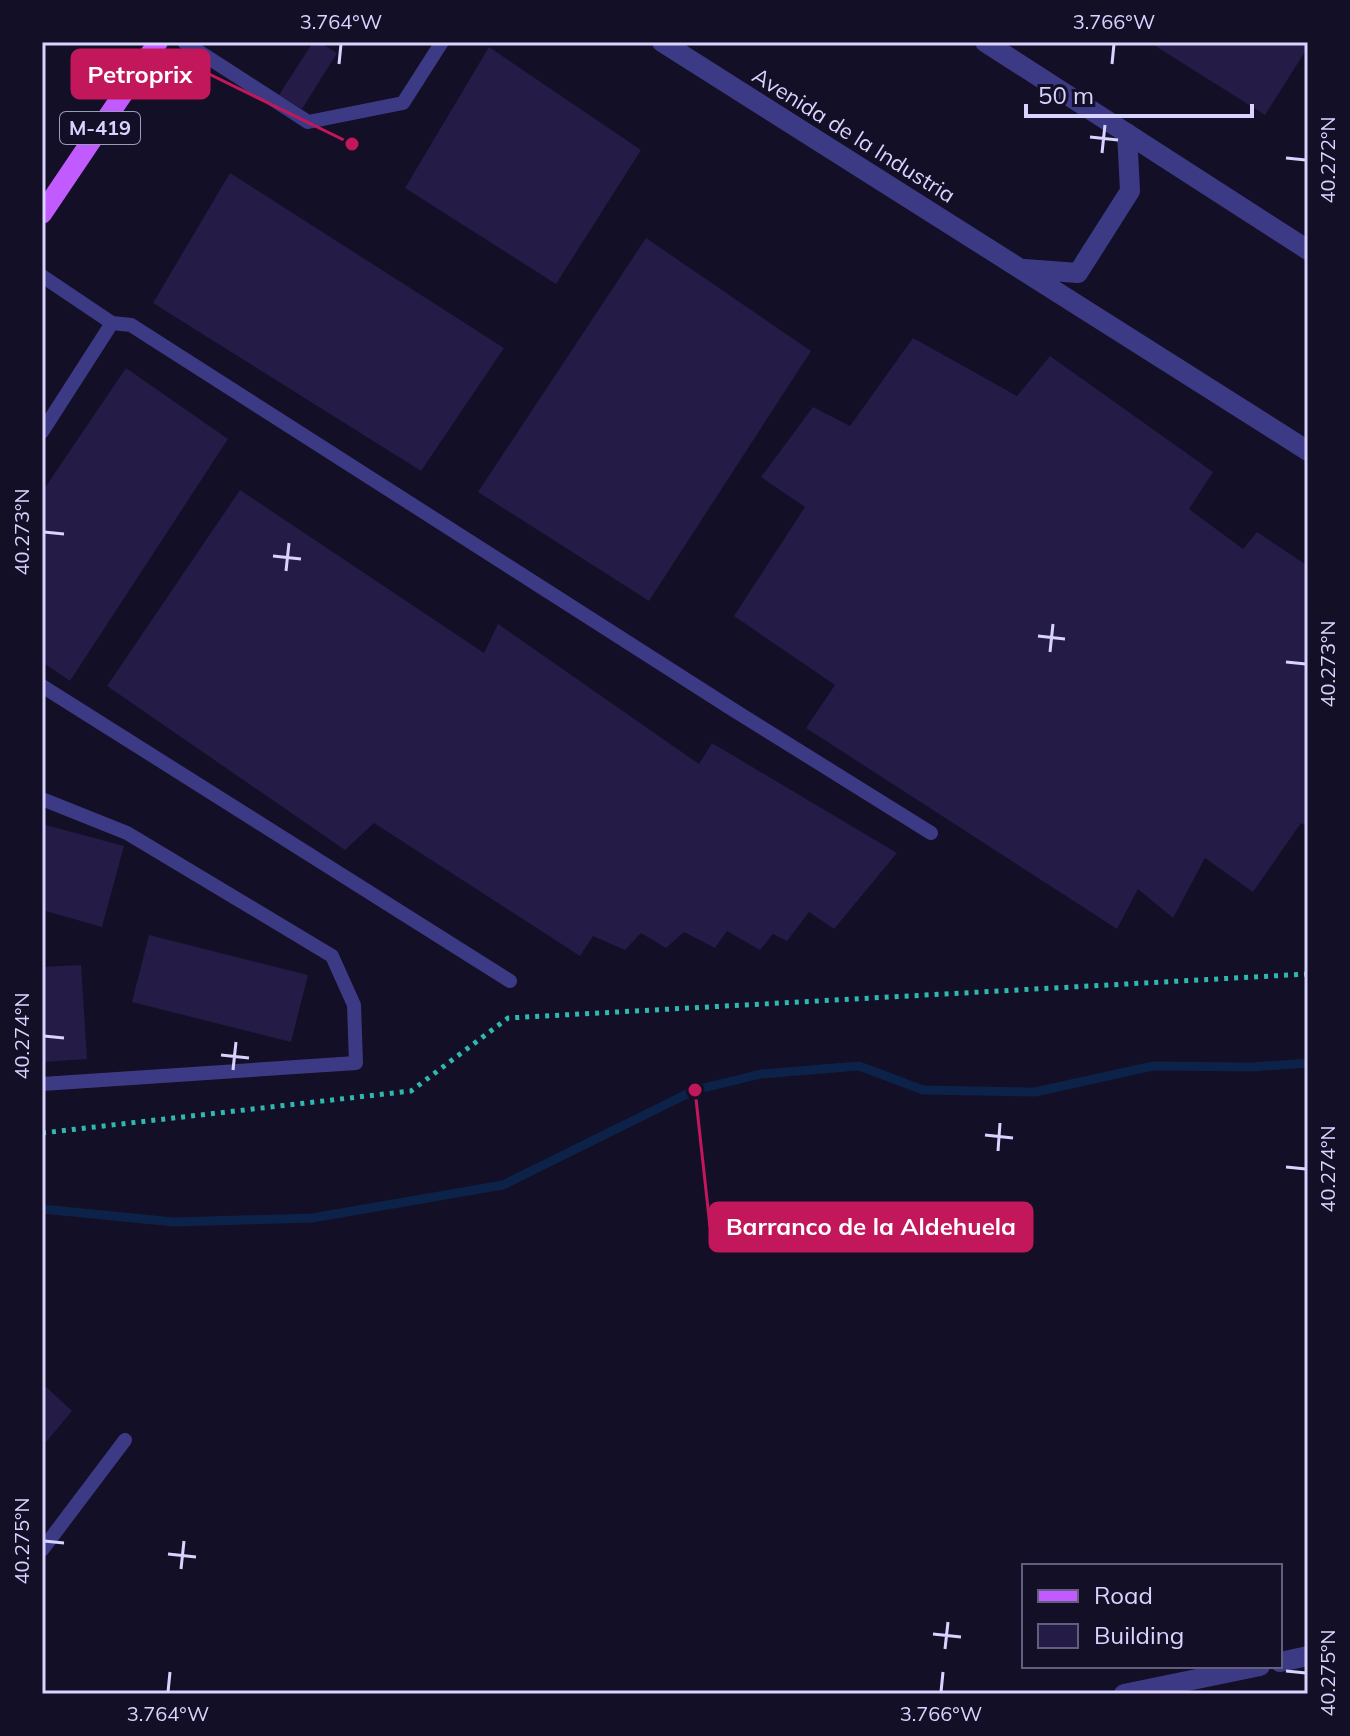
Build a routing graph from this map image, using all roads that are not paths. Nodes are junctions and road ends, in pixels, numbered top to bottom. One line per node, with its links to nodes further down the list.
1 (158, 42): 7 (main road, M-419)
2 (184, 42): 3 (lane)
3 (442, 42)
4 (662, 42): 9 (street, Avenida de la Industria)
5 (985, 42): 6 (street)
6 (1127, 133): 8 (street); 9 (street, Avenida de la Industria)
7 (42, 214)
8 (1308, 250)
9 (1021, 268): 13 (street, Avenida de la Industria)
10 (42, 276): 11 (lane)
11 (112, 323): 12 (lane); 16 (lane)
12 (42, 432)
13 (1308, 451)
14 (42, 686): 17 (lane)
15 (42, 799): 18 (lane)
16 (931, 833)
17 (510, 981)
18 (42, 1084)
19 (125, 1440): 20 (lane)
20 (42, 1550)
21 (1308, 1656): 22 (street)
22 (1282, 1662)
23 (1250, 1668): 24 (street)
24 (1124, 1694)

